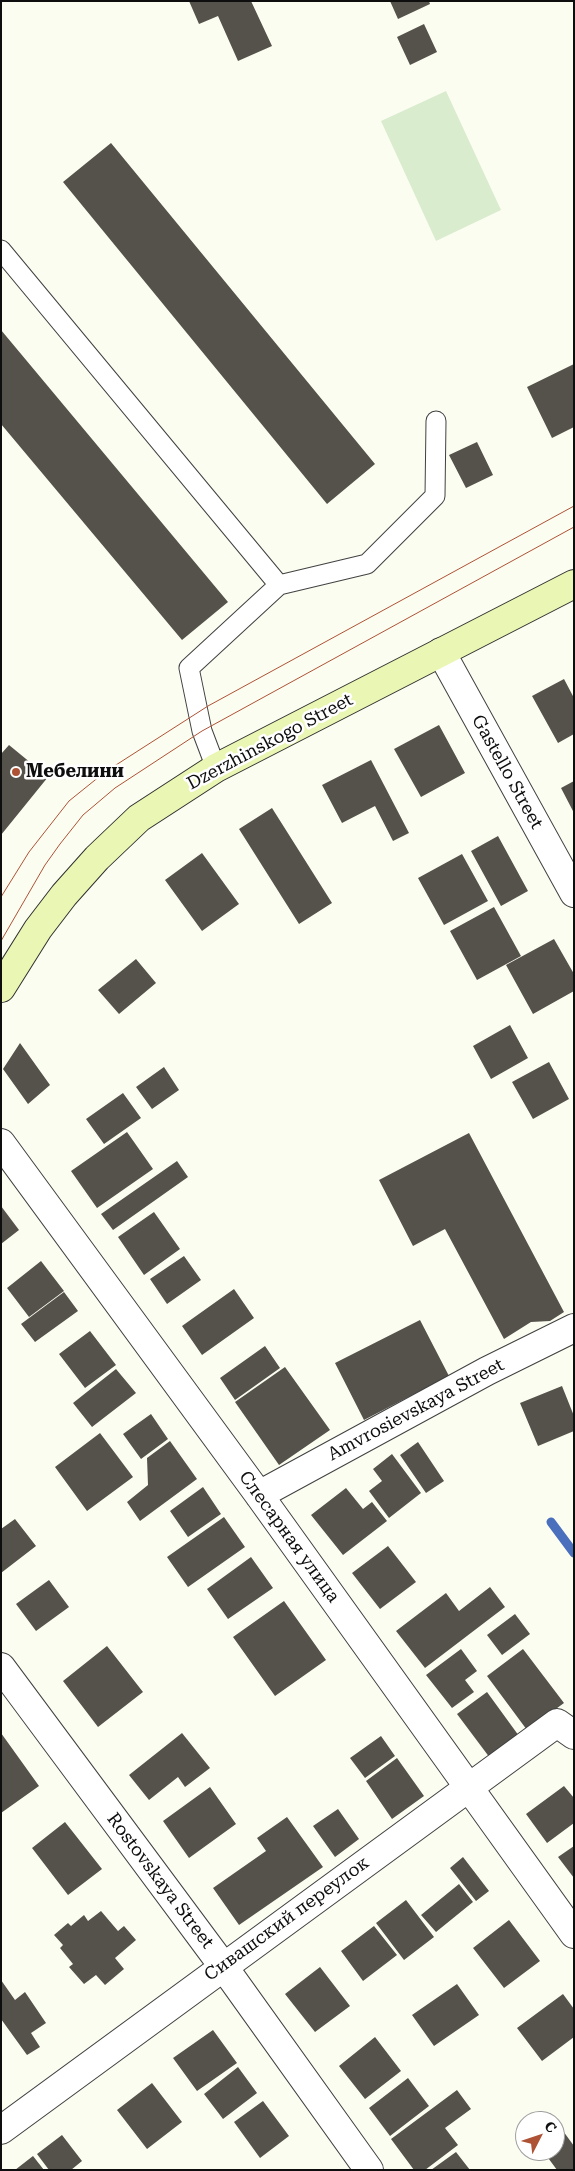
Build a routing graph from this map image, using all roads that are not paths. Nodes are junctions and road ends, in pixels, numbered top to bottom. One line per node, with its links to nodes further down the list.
1 (1, 250): 4 (lane)
2 (436, 421): 4 (lane)
3 (574, 584): 5 (main road, Dzerzhinskogo Street)
4 (279, 585): 6 (lane)
5 (440, 652): 6 (main road, Dzerzhinskogo Street); 7 (street, Gastello Street)
6 (216, 768): 8 (main road, Dzerzhinskogo Street)
7 (574, 892)
8 (1, 988)
9 (1, 1143): 11 (street, Слесарная улица)
10 (574, 1328): 11 (street, Amvrosievskaya Street)
11 (259, 1495): 14 (street, Слесарная улица)
12 (1, 1667): 16 (street, Rostovskaya Street)
13 (574, 1735): 14 (street, Сивашский переулок)
14 (468, 1787): 15 (street, Слесарная улица); 16 (street, Сивашский переулок)
15 (574, 1934)
16 (223, 1966): 17 (street, Сивашский переулок); 18 (street, Rostovskaya Street)
17 (1, 2130)
18 (369, 2170)

